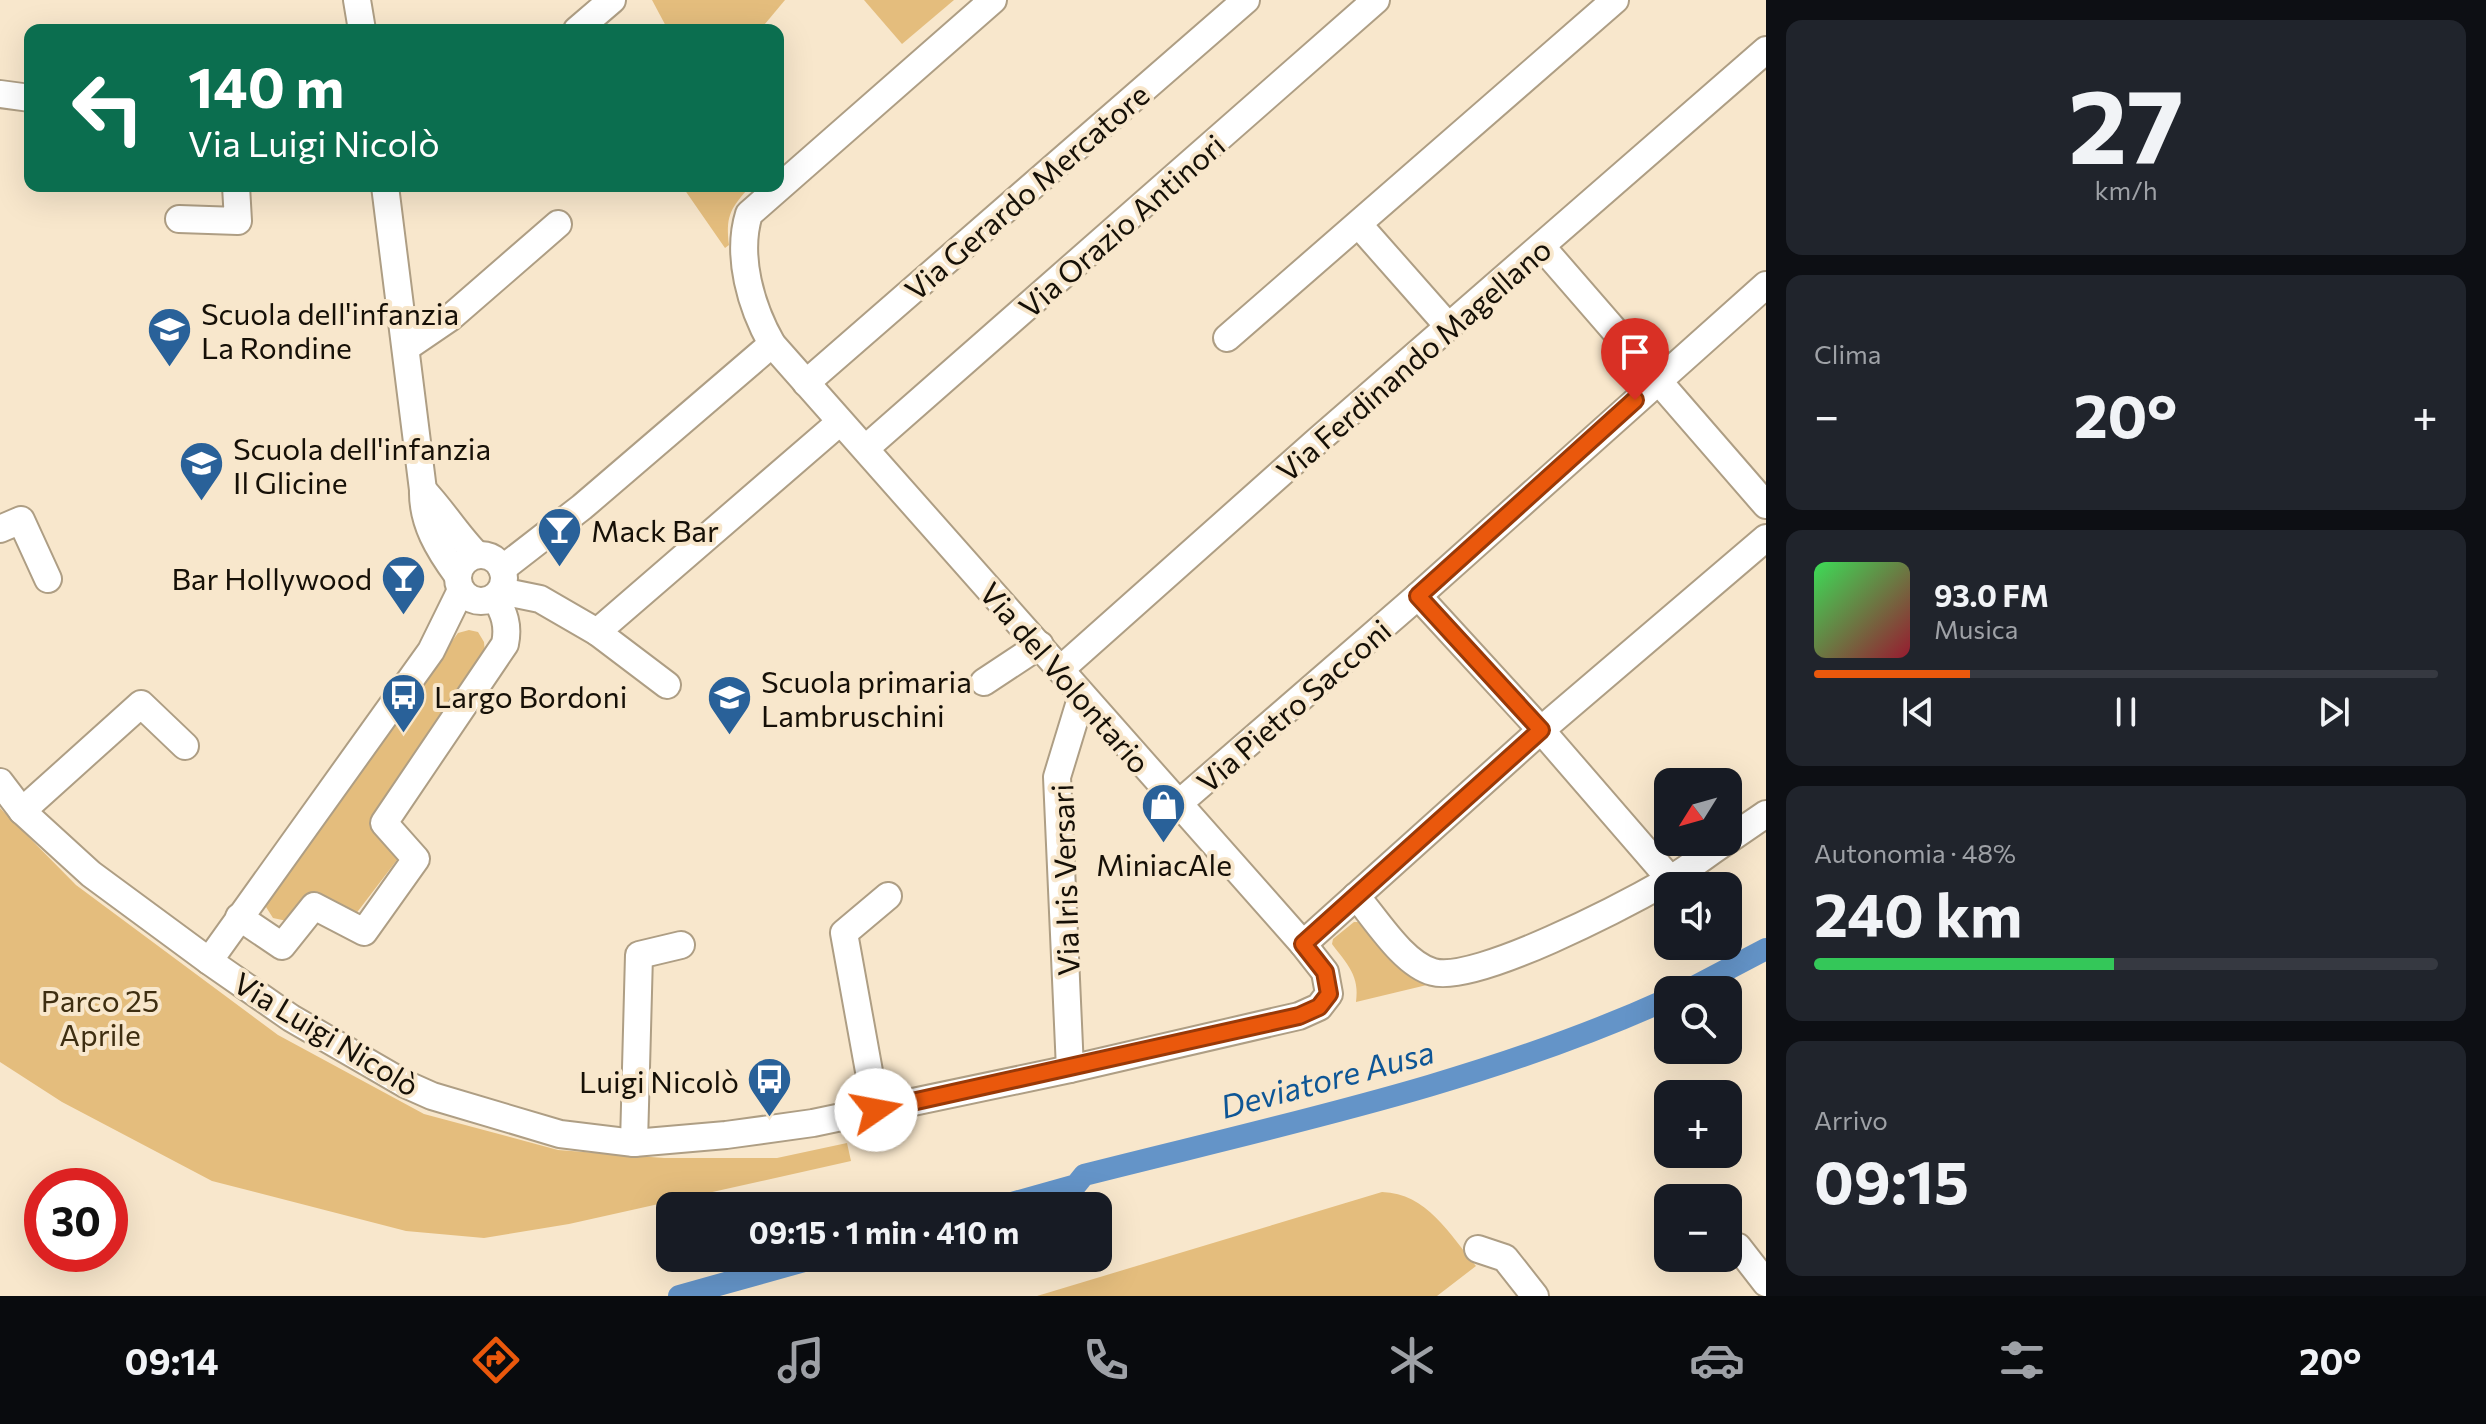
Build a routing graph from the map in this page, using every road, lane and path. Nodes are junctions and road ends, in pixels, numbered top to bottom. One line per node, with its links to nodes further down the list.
1 (357, 0): 7 (street)
2 (612, 0): 8 (street)
3 (993, 0): 12 (street, Via del Volontario)
4 (1246, 0): 26 (street, Via Gerardo Mercatore)
5 (1376, 0): 28 (street, Via Orazio Antinori)
6 (1615, 0): 18 (street)
7 (361, 24)
8 (584, 24)
9 (1766, 50): 19 (street, Via Ferdinando Magellano)
10 (0, 94): 11 (street)
11 (24, 97)
12 (784, 183)
13 (236, 192): 16 (street)
14 (386, 192): 24 (street)
15 (774, 192): 23 (street, Via del Volontario)
16 (179, 219)
17 (558, 224): 24 (street)
18 (1359, 225): 21 (street); 22 (street)
19 (1542, 247): 21 (street, Via Ferdinando Magellano); 25 (street)
20 (1766, 285): 25 (street, Via Pietro Sacconi)
21 (1449, 327): 38 (street, Via Ferdinando Magellano)
22 (1227, 338)
23 (772, 344): 26 (street, Via del Volontario); 34 (street)
24 (407, 347): 29 (street)
25 (1657, 380): 30 (street); 35 (street, Via Pietro Sacconi)
26 (806, 383): 27 (street, Via del Volontario)
27 (840, 422): 28 (street, Via del Volontario); 36 (street)
28 (866, 448): 37 (street, Via del Volontario)
29 (423, 490): 34 (street); 34 (street)
30 (1766, 505)
31 (0, 529): 33 (street)
32 (1766, 538): 42 (street)
33 (48, 579)
34 (486, 586): 36 (street); 55 (street); 55 (street)
35 (1418, 596): 42 (street); 45 (street, Via Pietro Sacconi)
36 (597, 632): 40 (street)
37 (1040, 645): 38 (street, Via del Volontario); 39 (street)
38 (1061, 669): 41 (street, Via del Volontario)
39 (984, 682)
40 (667, 685)
41 (1082, 695): 45 (street, Via del Volontario); 60 (street, Via Iris Versari)
42 (1541, 730): 50 (street); 54 (street)
43 (185, 746): 46 (street)
44 (0, 782): 46 (street, Via Luigi Nicolò)
45 (1177, 805): 56 (street, Via del Volontario)
46 (22, 811): 58 (street, Via Luigi Nicolò)
47 (1766, 814): 48 (street)
48 (1742, 830)
49 (1704, 856): 51 (street)
50 (1664, 872)
51 (1680, 872)
52 (1654, 887): 54 (street)
53 (888, 896): 61 (street)
54 (1356, 896): 56 (street)
55 (239, 917): 58 (street)
56 (1303, 944): 59 (street, Via del Volontario)
57 (681, 945): 62 (street)
58 (209, 961): 62 (street, Via Luigi Nicolò)
59 (1325, 972): 60 (street, Via Luigi Nicolò)
60 (1070, 1069): 61 (street, Via Luigi Nicolò)
61 (876, 1110): 62 (street, Via Luigi Nicolò)
62 (634, 1143)
63 (1478, 1249): 66 (street)
64 (1742, 1252): 65 (street)
65 (1766, 1283)
66 (1535, 1296)

